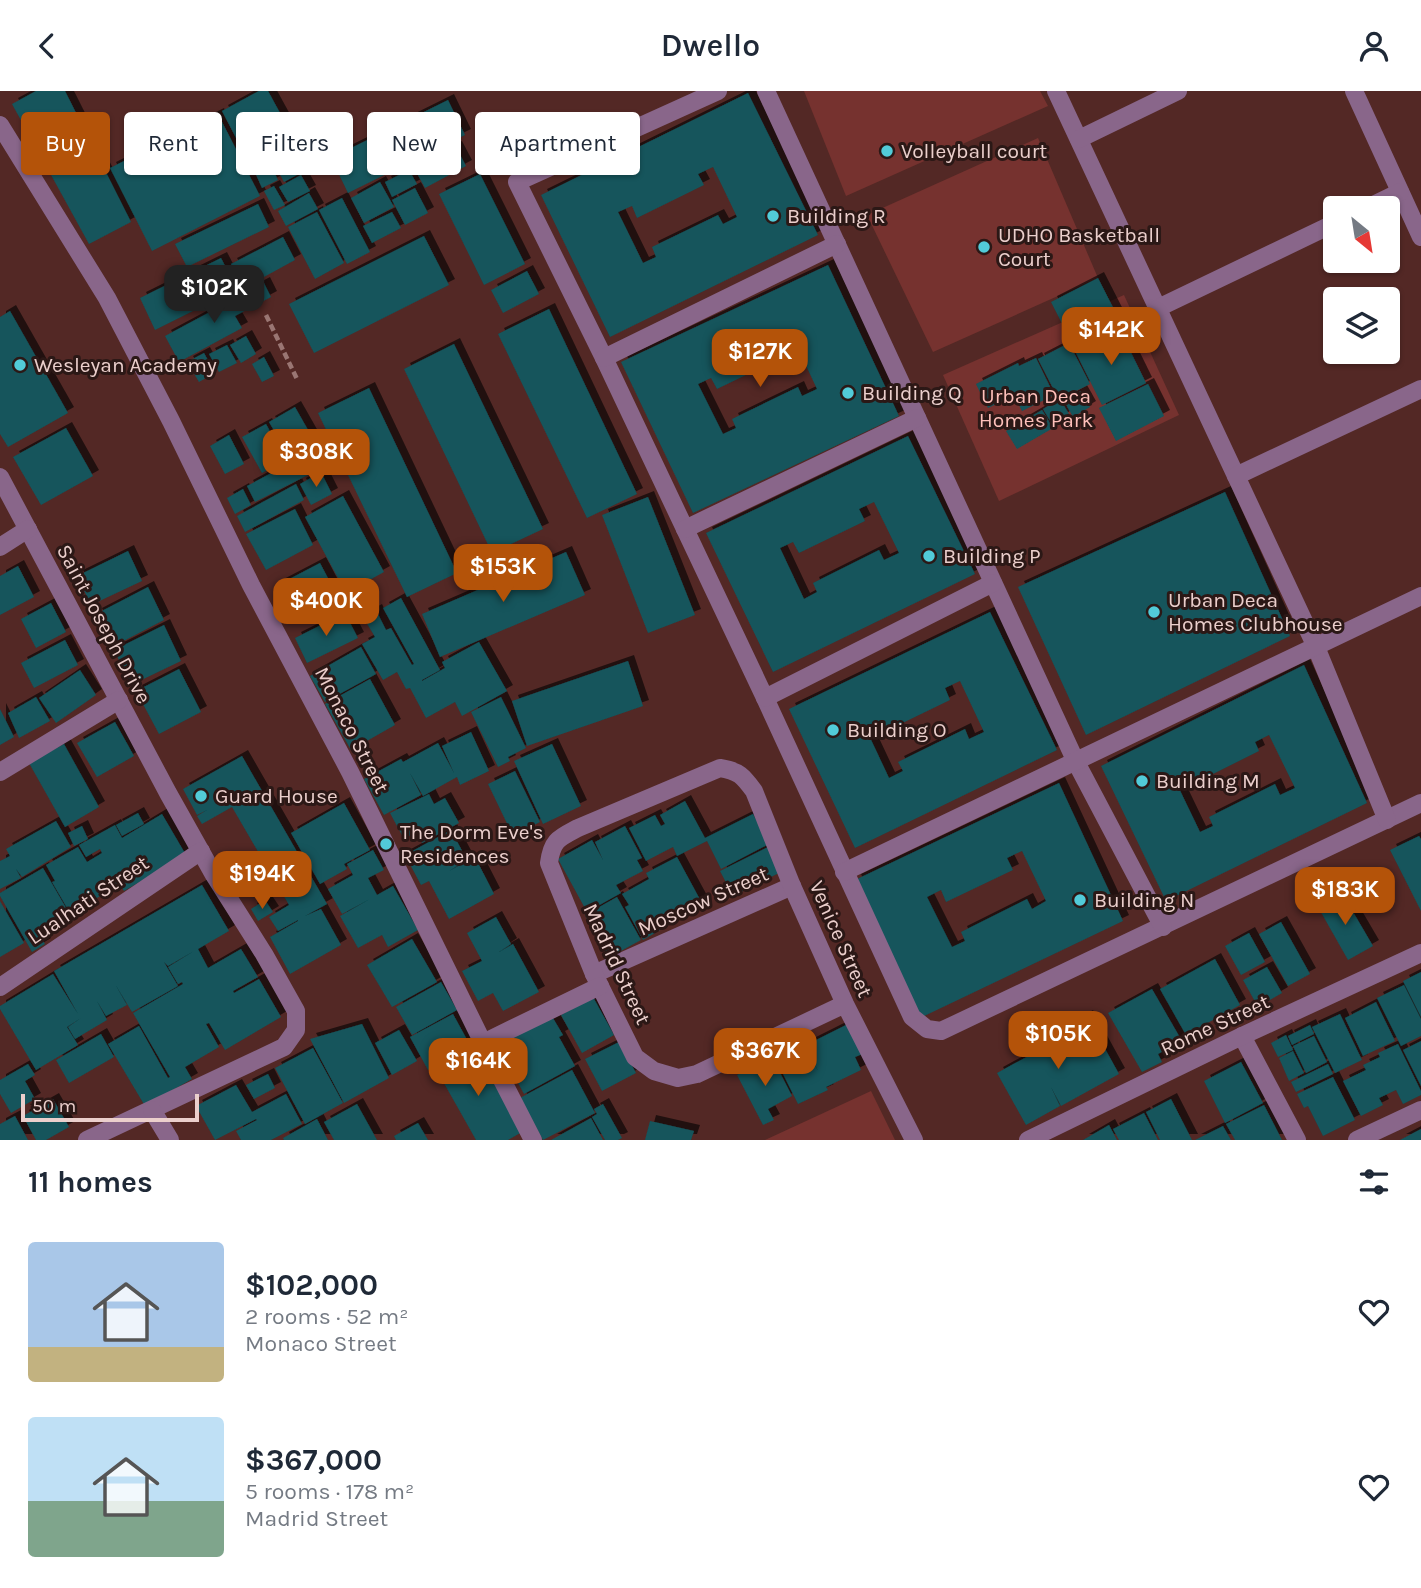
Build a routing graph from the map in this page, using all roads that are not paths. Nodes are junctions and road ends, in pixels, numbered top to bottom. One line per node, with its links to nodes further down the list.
1 (718, 91): 14 (street)
2 (766, 91): 12 (street)
3 (1056, 91): 7 (street)
4 (1178, 91): 7 (street)
5 (1354, 91): 8 (street)
6 (0, 125): 41 (street, Monaco Street)
7 (1079, 139): 13 (street)
8 (1400, 192): 9 (street); 11 (street)
9 (1392, 196)
10 (1323, 229): 13 (street)
11 (1421, 237)
12 (837, 244): 14 (street); 16 (street)
13 (1158, 308): 17 (street)
14 (604, 358): 19 (street)
15 (1421, 389): 17 (street)
16 (917, 418): 19 (street); 22 (street)
17 (1236, 476): 24 (street)
18 (0, 477): 20 (street, Saint Joseph Drive)
19 (685, 529): 25 (street)
20 (28, 530): 21 (street); 26 (street, Saint Joseph Drive)
21 (0, 547)
22 (993, 583): 25 (street); 27 (street)
23 (1421, 596): 24 (street)
24 (1316, 647): 27 (street); 31 (street)
25 (765, 698): 33 (street)
26 (119, 700): 29 (street); 32 (street, Saint Joseph Drive)
27 (1076, 762): 33 (street); 35 (street)
28 (720, 768): 34 (street, Venice Street); 37 (street, Madrid Street)
29 (0, 772)
30 (1421, 803): 31 (street)
31 (1387, 820): 35 (street)
32 (201, 851): 38 (street, Lualhati Street); 42 (street, Saint Joseph Drive)
33 (844, 872): 35 (street)
34 (792, 886): 37 (street, Moscow Street); 39 (street, Venice Street)
35 (1163, 926)
36 (1421, 953): 40 (street, Rome Street)
37 (597, 980): 39 (street, Madrid Street); 41 (street, Moscow Street)
38 (0, 987)
39 (845, 1004): 47 (street, Venice Street)
40 (1242, 1036): 48 (street, Rome Street); 49 (street)
41 (483, 1043): 46 (street, Monaco Street)
42 (152, 1110): 44 (street, Saint Joseph Drive); 45 (street)
43 (1421, 1110): 50 (street)
44 (87, 1140)
45 (170, 1140)
46 (533, 1140)
47 (914, 1140)
48 (1028, 1140)
49 (1297, 1140)
50 (1357, 1140)

